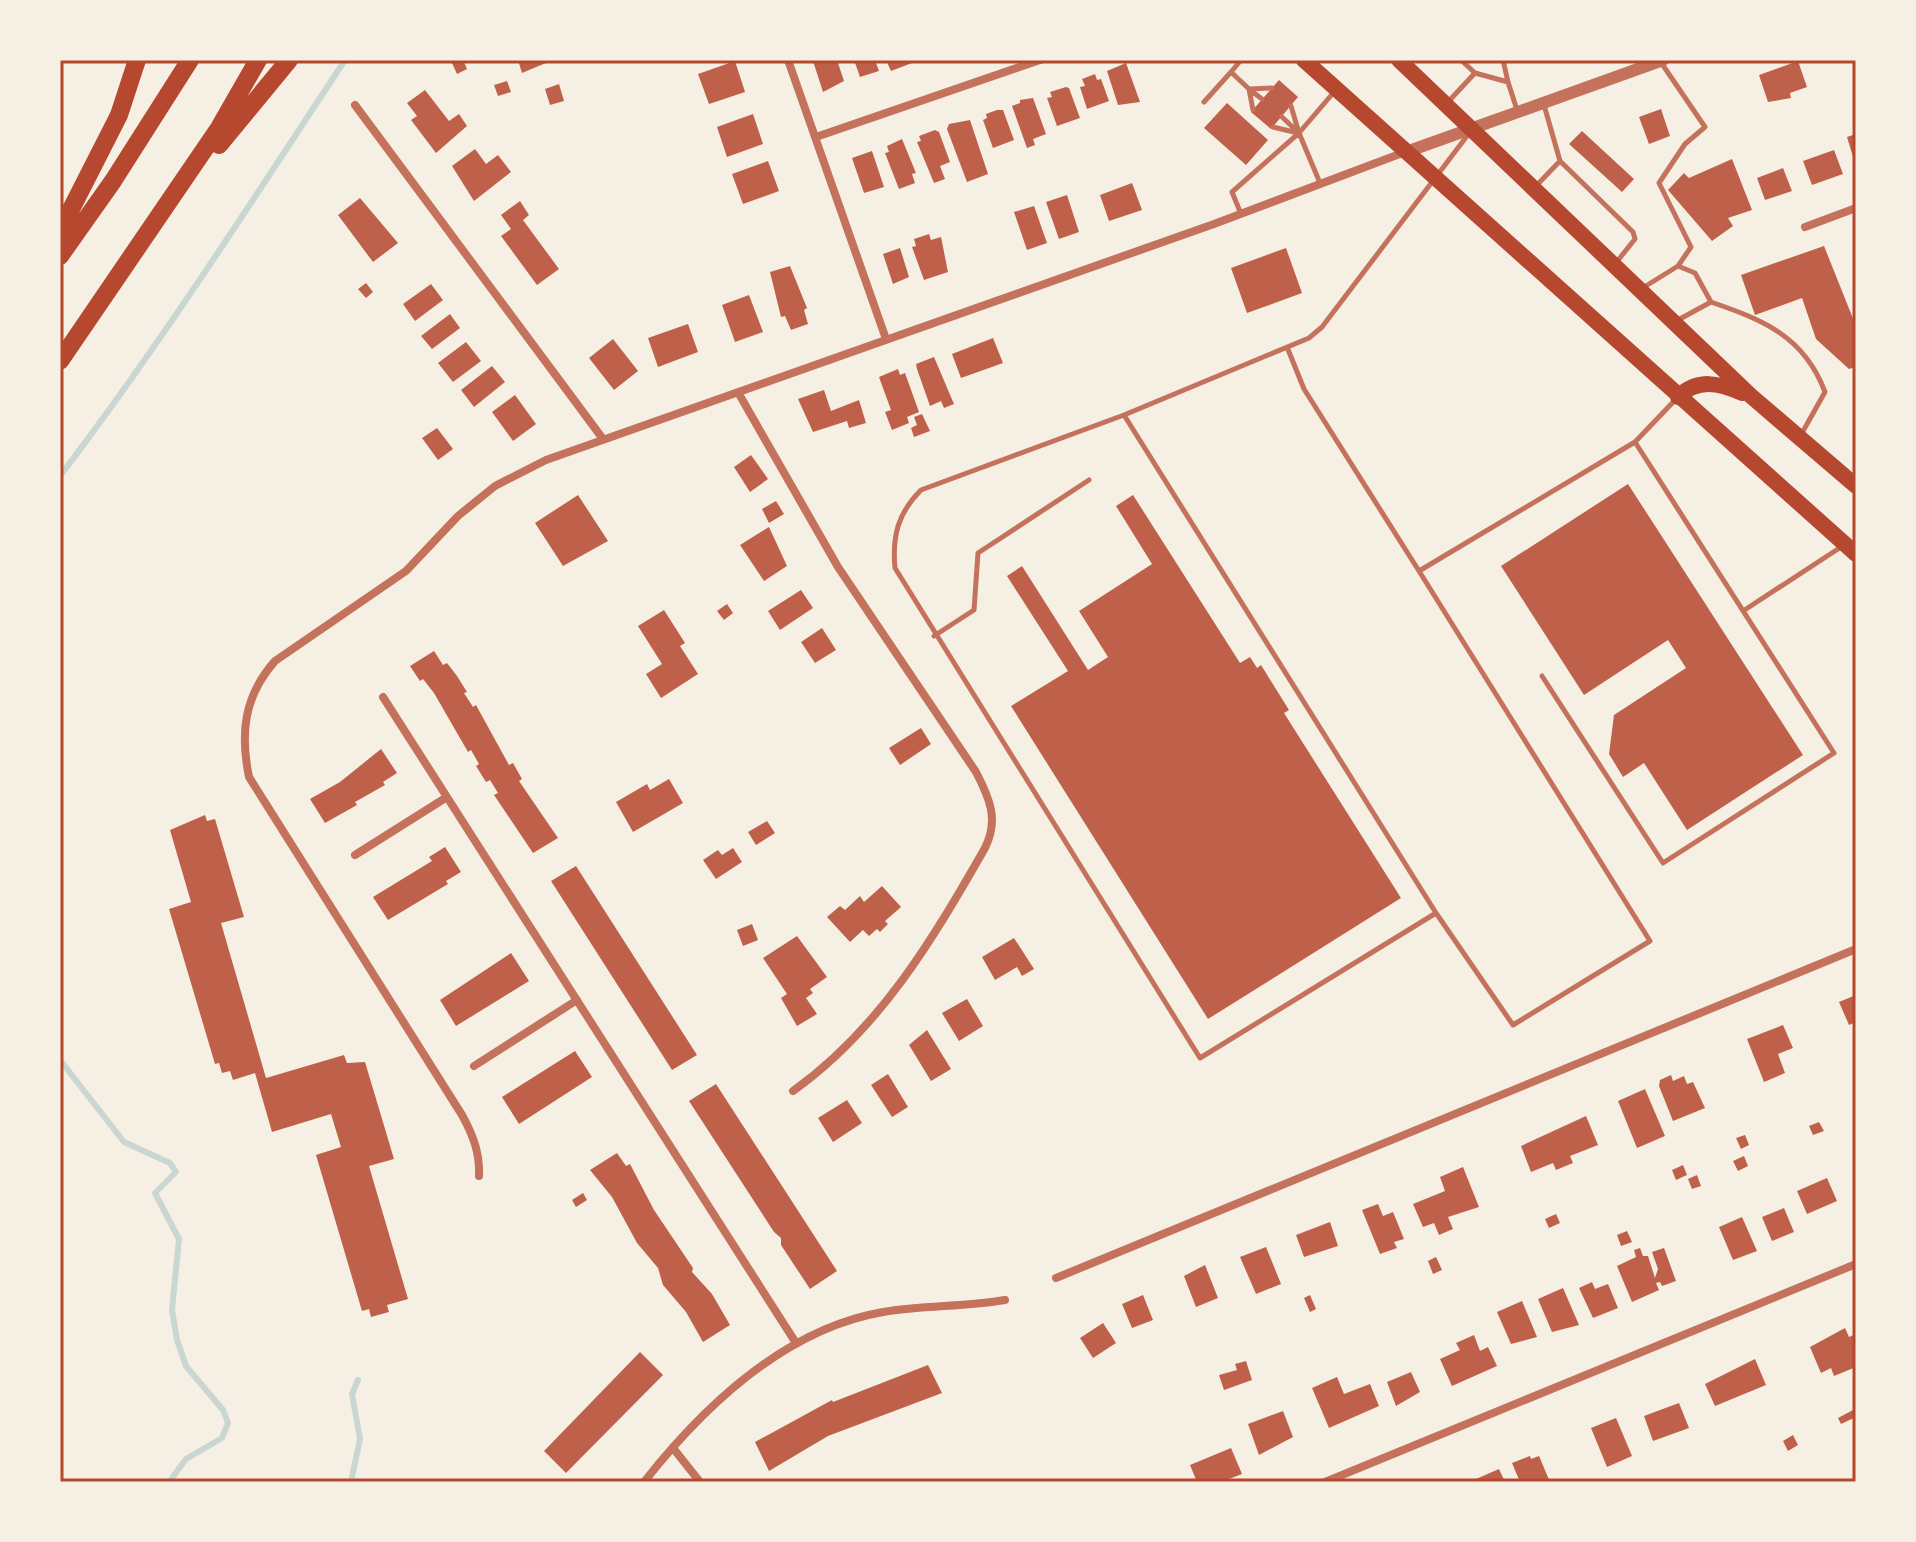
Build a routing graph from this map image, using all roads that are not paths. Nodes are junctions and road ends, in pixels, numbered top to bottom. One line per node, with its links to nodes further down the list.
1 (137, 60): 41 (highway)
2 (190, 60): 42 (highway)
3 (258, 60): 39 (highway)
4 (289, 60): 39 (highway)
5 (788, 60): 31 (street)
6 (1040, 60): 31 (street)
7 (1241, 60): 13 (lane)
8 (1304, 60): 18 (main road)
9 (1399, 60): 22 (main road)
10 (1503, 60): 15 (lane)
11 (1662, 60): 21 (street); 44 (lane)
12 (1463, 61): 14 (lane)
13 (1231, 72): 17 (lane); 20 (lane)
14 (1475, 73): 15 (lane); 22 (lane)
15 (1508, 82): 26 (lane)
16 (1272, 88): 17 (lane)
17 (1249, 89): 19 (lane); 25 (lane)
18 (1336, 89): 30 (lane); 32 (main road)
19 (1262, 99)
20 (1204, 102)
21 (1544, 103): 26 (street); 33 (lane)
22 (1446, 104): 29 (main road)
23 (355, 105): 56 (street)
24 (1291, 106): 30 (lane)
25 (1253, 110)
26 (1518, 113): 29 (street)
27 (1282, 117): 30 (lane)
28 (1273, 127): 30 (lane)
29 (1473, 129): 32 (street); 34 (lane); 36 (main road)
30 (1299, 133): 35 (lane); 38 (lane)
31 (816, 137): 48 (street)
32 (1406, 152): 34 (main road); 35 (street)
33 (1560, 161): 36 (lane); 43 (lane)
34 (1435, 179): 49 (lane); 53 (main road)
35 (1321, 184): 38 (street)
36 (1534, 188): 43 (main road)
37 (1856, 208): 40 (street)
38 (1241, 214): 48 (street)
39 (161, 215): 50 (highway)
40 (1805, 227)
41 (60, 231)
42 (60, 256)
43 (1614, 265): 45 (main road)
44 (1678, 266): 45 (lane); 46 (lane)
45 (1640, 289): 47 (main road)
46 (1711, 302): 47 (lane); 55 (lane)
47 (1674, 323): 52 (main road)
48 (886, 339): 51 (street)
49 (1287, 346): 54 (lane); 61 (lane)
50 (60, 361)
51 (739, 394): 56 (street); 72 (street)
52 (1751, 396): 53 (main road); 55 (main road)
53 (1678, 397): 57 (lane); 60 (main road)
54 (1124, 415): 63 (lane); 68 (lane)
55 (1799, 438): 59 (main road)
56 (603, 439): 73 (street)
57 (1635, 442): 61 (lane); 62 (lane)
58 (1089, 480): 63 (lane)
59 (1856, 486)
60 (1851, 549): 62 (lane)
61 (1419, 571): 68 (lane)
62 (1743, 611): 64 (lane)
63 (934, 636): 68 (lane)
64 (1542, 676)
65 (383, 697): 66 (street)
66 (447, 797): 67 (street); 70 (street)
67 (355, 855)
68 (1436, 913)
69 (1856, 949): 75 (street)
70 (577, 1000): 71 (street); 77 (street)
71 (474, 1066)
72 (793, 1091)
73 (479, 1176)
74 (1856, 1264): 81 (street)
75 (1056, 1278)
76 (1005, 1300): 77 (street)
77 (796, 1343): 78 (street)
78 (673, 1448): 79 (street); 80 (street)
79 (644, 1482)
80 (700, 1482)
81 (1325, 1482)

